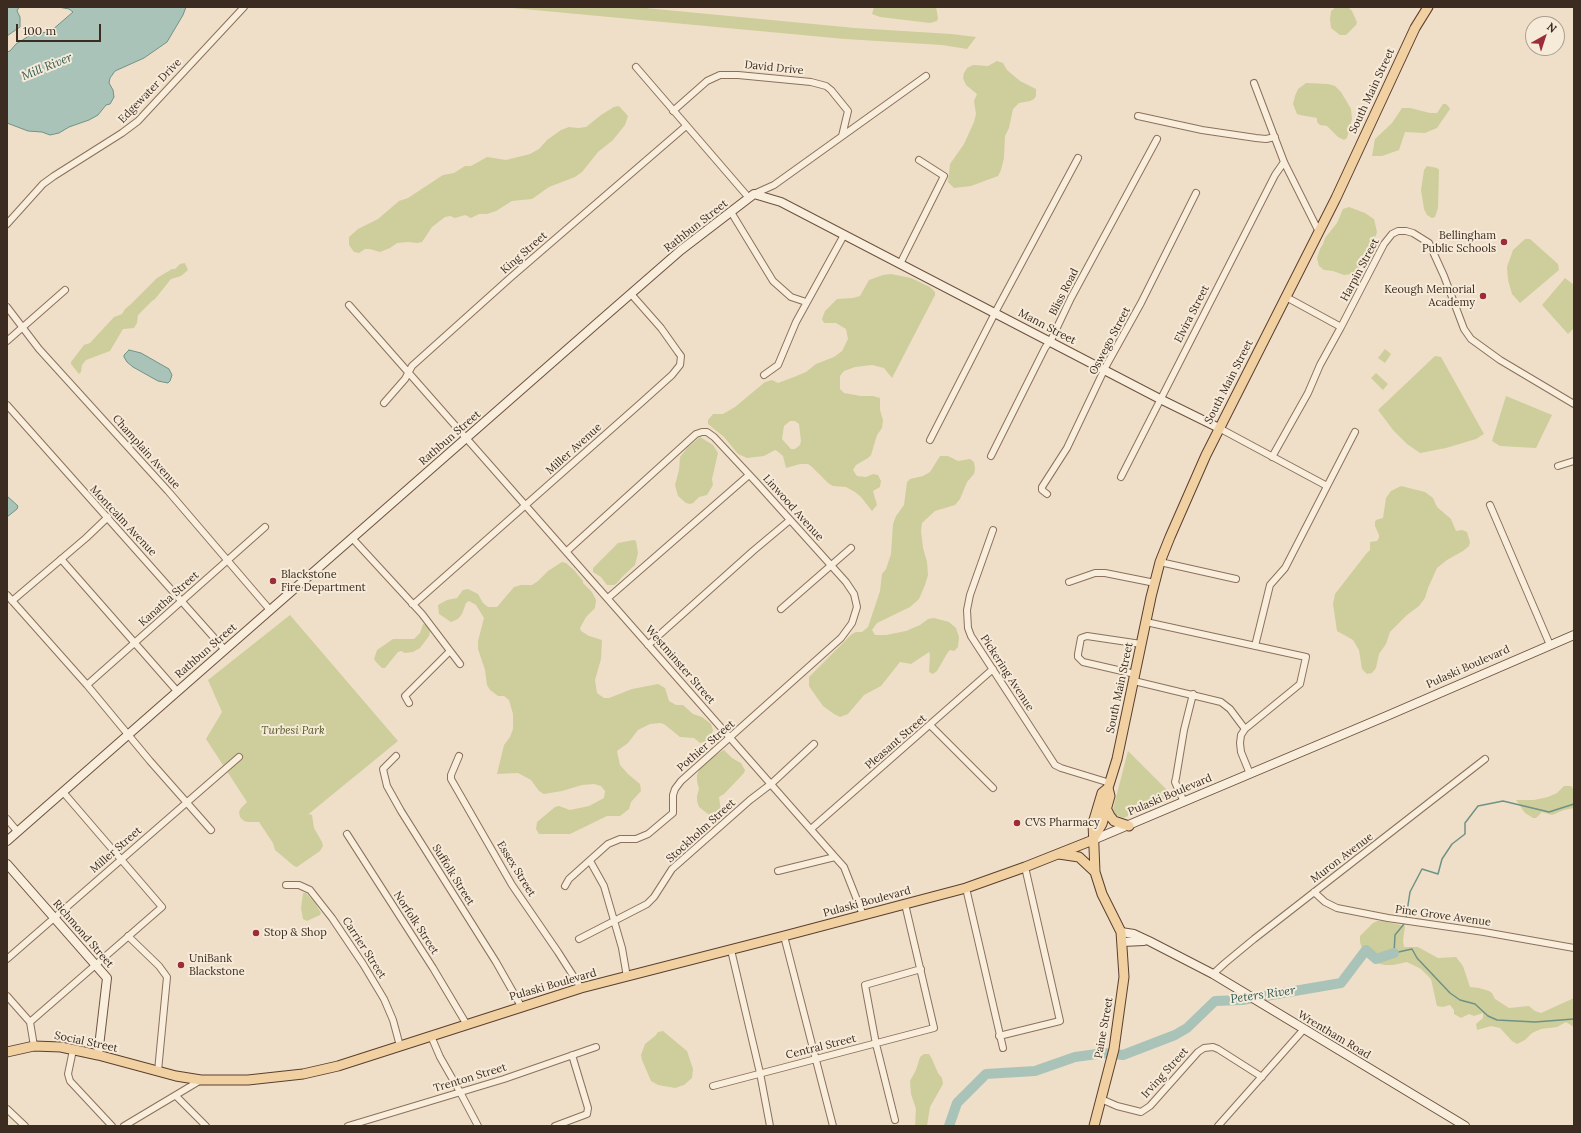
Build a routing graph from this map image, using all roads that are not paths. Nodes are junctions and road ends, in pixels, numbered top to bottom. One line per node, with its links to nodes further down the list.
1 (244, 7): 18 (street, Edgewater Drive)
2 (1428, 7): 19 (main road, South Main Street)
3 (636, 67): 6 (street)
4 (926, 76): 9 (street, Rathbun Street)
5 (1254, 83): 10 (street)
6 (674, 111): 8 (street); 9 (street, David Drive)
7 (1138, 116): 10 (street)
8 (686, 126): 16 (street); 34 (street, King Street)
9 (842, 136): 16 (street, Rathbun Street)
10 (1275, 137): 14 (street)
11 (1157, 139): 32 (street, Bliss Road)
12 (1078, 158): 28 (street)
13 (919, 160): 21 (street)
14 (1284, 162): 19 (street); 36 (street, Elvira Street)
15 (1196, 193): 33 (street, Oswego Street)
16 (752, 196): 17 (street, Rathbun Street); 20 (street, Mann Street)
17 (731, 212): 23 (street, Rathbun Street); 25 (street)
18 (7, 224)
19 (1318, 230): 24 (main road, South Main Street)
20 (844, 235): 21 (street, Mann Street); 25 (street)
21 (900, 264): 28 (street, Mann Street)
22 (65, 290): 30 (street)
23 (631, 294): 42 (street, Rathbun Street); 52 (street, Miller Avenue)
24 (1286, 297): 29 (street); 40 (main road, South Main Street)
25 (806, 302): 35 (street)
26 (349, 304): 34 (street, Westminster Street)
27 (7, 307): 30 (street, Champlain Avenue)
28 (995, 313): 32 (street, Mann Street); 43 (street)
29 (1341, 326): 38 (street, Harpin Street); 45 (street, Harpin Street)
30 (22, 328): 31 (street); 62 (street, Champlain Avenue)
31 (7, 340)
32 (1050, 341): 33 (street, Mann Street); 44 (street, Bliss Road)
33 (1105, 370): 36 (street, Mann Street); 51 (street, Oswego Street)
34 (409, 373): 37 (street, King Street); 42 (street, Westminster Street)
35 (764, 375)
36 (1160, 399): 40 (street, Mann Street); 49 (street, Elvira Street)
37 (384, 402)
38 (1574, 404)
39 (7, 405): 54 (street, Montcalm Avenue)
40 (1219, 428): 45 (street, Mann Street); 63 (main road, South Main Street)
41 (1355, 432): 50 (street)
42 (466, 439): 52 (street, Westminster Street); 58 (street, Rathbun Street)
43 (930, 440)
44 (991, 456)
45 (1272, 457): 50 (street, Mann Street)
46 (1574, 461): 47 (street)
47 (1558, 466)
48 (749, 475): 55 (street, Linwood Avenue); 60 (street, Linwood Avenue); 69 (street)
49 (1121, 478)
50 (1327, 486): 82 (street)
51 (1047, 494)
52 (526, 505): 60 (street, Westminster Street); 73 (street, Miller Avenue)
53 (1490, 505): 81 (street)
54 (108, 516): 61 (street); 70 (street, Montcalm Avenue)
55 (790, 520): 64 (street, Linwood Avenue); 80 (street)
56 (265, 527): 62 (street, Kanatha Street)
57 (993, 530): 86 (street, Pickering Avenue)
58 (352, 538): 73 (street); 75 (street, Rathbun Street)
59 (851, 548): 64 (street)
60 (567, 551): 69 (street, Westminster Street)
61 (61, 559): 71 (street); 78 (street)
62 (228, 560): 70 (street, Kanatha Street); 75 (street, Champlain Avenue)
63 (1160, 562): 65 (street); 67 (main road, South Main Street)
64 (831, 566): 72 (street, Linwood Avenue); 74 (street)
65 (1236, 579)
66 (1069, 582): 67 (street)
67 (1155, 582): 76 (main road, South Main Street)
68 (7, 595): 71 (street)
69 (608, 598): 80 (street, Westminster Street)
70 (182, 600): 78 (street, Kanatha Street); 83 (street, Montcalm Avenue)
71 (12, 601): 88 (street)
72 (857, 603): 95 (street, Pothier Street)
73 (412, 604): 84 (street)
74 (781, 609)
75 (270, 610): 83 (street, Rathbun Street)
76 (1146, 622): 79 (main road, South Main Street); 82 (street)
77 (1574, 635): 81 (street, Pulaski Boulevard)
78 (136, 642): 88 (street, Kanatha Street); 89 (street)
79 (1141, 644): 87 (main road, South Main Street); 87 (street)
80 (648, 645): 95 (street, Westminster Street)
81 (1550, 645): 101 (street, Pulaski Boulevard)
82 (1255, 646): 93 (street)
83 (225, 650): 89 (street, Rathbun Street)
84 (450, 651): 85 (street); 91 (street)
85 (460, 664)
86 (994, 669): 92 (street, Pleasant Street); 103 (street, Pickering Avenue)
87 (1134, 678): 90 (street); 103 (main road, South Main Street)
88 (87, 684): 94 (street)
89 (177, 691): 94 (street, Rathbun Street)
90 (1193, 694): 93 (street); 107 (street)
91 (409, 703)
92 (930, 725): 104 (street); 111 (street, Pleasant Street)
93 (1245, 729): 101 (street)
94 (128, 734): 105 (street, Rathbun Street); 106 (street)
95 (730, 738): 102 (street, Westminster Street); 120 (street, Pothier Street)
96 (814, 744): 102 (street, Stockholm Street)
97 (396, 756): 146 (street, Suffolk Street)
98 (459, 756): 144 (street, Essex Street)
99 (239, 757): 106 (street, Miller Street)
100 (1485, 759): 128 (street, Muron Avenue)
101 (1250, 774): 107 (street, Pulaski Boulevard)
102 (771, 784): 111 (street, Westminster Street); 132 (street, Stockholm Street)
103 (1109, 785): 108 (main road, South Main Street); 115 (main road, South Main Street)
104 (993, 788)
105 (63, 792): 113 (street, Rathbun Street); 119 (street)
106 (186, 802): 112 (street); 119 (street, Miller Street)
107 (1184, 802): 110 (street, Pulaski Boulevard)
108 (1106, 808): 110 (main road); 115 (main road, South Main Street)
109 (7, 819): 113 (street)
110 (1129, 826): 115 (street, Pulaski Boulevard)
111 (811, 829): 118 (street, Westminster Street)
112 (211, 830)
113 (17, 832): 116 (street, Rathbun Street)
114 (348, 834): 148 (street, Norfolk Street)
115 (1093, 840): 117 (main road, Pulaski Boulevard); 124 (main road)
116 (7, 841)
117 (1058, 854): 122 (main road, Pulaski Boulevard); 124 (main road)
118 (835, 857): 123 (street); 130 (street, Westminster Street)
119 (120, 859): 131 (street, Miller Street); 133 (street)
120 (590, 861): 126 (street, Pothier Street); 132 (street)
121 (7, 864): 131 (street, Richmond Street)
122 (1025, 867): 127 (main road, Pulaski Boulevard); 151 (street)
123 (778, 871)
124 (1095, 872): 135 (main road)
125 (286, 885): 154 (street, Carrier Street)
126 (565, 886)
127 (966, 888): 129 (main road, Pulaski Boulevard); 151 (street)
128 (1314, 892): 137 (street, Pine Grove Avenue); 142 (street, Muron Avenue)
129 (905, 904): 130 (main road, Pulaski Boulevard); 141 (street)
130 (863, 915): 134 (main road, Pulaski Boulevard)
131 (54, 918): 139 (street, Miller Street); 140 (street, Richmond Street)
132 (614, 922): 136 (street, Stockholm Street); 143 (street)
133 (128, 936): 140 (street); 163 (street)
134 (784, 936): 138 (main road, Pulaski Boulevard); 161 (street)
135 (1121, 937): 142 (street, Wrentham Road); 170 (main road, Paine Street)
136 (579, 939)
137 (1574, 948)
138 (731, 950): 143 (main road, Pulaski Boulevard); 164 (street)
139 (7, 959)
140 (95, 965): 147 (street); 159 (street, Richmond Street)
141 (921, 969): 152 (street); 152 (street, Central Street)
142 (1214, 974): 149 (street, Wrentham Road)
143 (627, 977): 144 (main road, Pulaski Boulevard)
144 (581, 988): 146 (main road, Pulaski Boulevard)
145 (7, 996): 147 (street)
146 (521, 1006): 148 (main road, Pulaski Boulevard)
147 (30, 1022): 153 (street)
148 (467, 1024): 150 (main road, Pulaski Boulevard)
149 (1304, 1029): 165 (street); 184 (street, Wrentham Road)
150 (430, 1036): 154 (main road, Pulaski Boulevard); 168 (street)
151 (998, 1036): 156 (street)
152 (876, 1044): 161 (street, Central Street); 172 (street)
153 (34, 1046): 157 (main road, Social Street); 158 (main road, Social Street)
154 (400, 1046): 166 (main road, Pulaski Boulevard)
155 (596, 1047): 160 (street, Trenton Street)
156 (1002, 1048)
157 (73, 1050): 159 (main road, Social Street); 174 (street)
158 (7, 1052)
159 (98, 1055): 162 (main road, Social Street)
160 (572, 1055): 168 (street, Trenton Street); 179 (street)
161 (816, 1059): 164 (street, Central Street); 181 (street)
162 (136, 1065): 163 (main road, Pulaski Boulevard)
163 (158, 1071): 166 (main road, Pulaski Boulevard)
164 (760, 1073): 167 (street, Central Street); 180 (street)
165 (1262, 1077): 170 (street, Irving Street); 183 (street)
166 (201, 1080): 169 (street)
167 (713, 1086)
168 (460, 1092): 177 (street, Trenton Street); 178 (street)
169 (176, 1096): 175 (street); 176 (street)
170 (1101, 1099): 182 (main road, Paine Street)
171 (7, 1109): 173 (street)
172 (895, 1120)
173 (25, 1126)
174 (112, 1126)
175 (124, 1126)
176 (206, 1126)
177 (348, 1126)
178 (478, 1126)
179 (555, 1126)
180 (770, 1126)
181 (833, 1126)
182 (1094, 1126)
183 (1218, 1126)
184 (1464, 1126)

